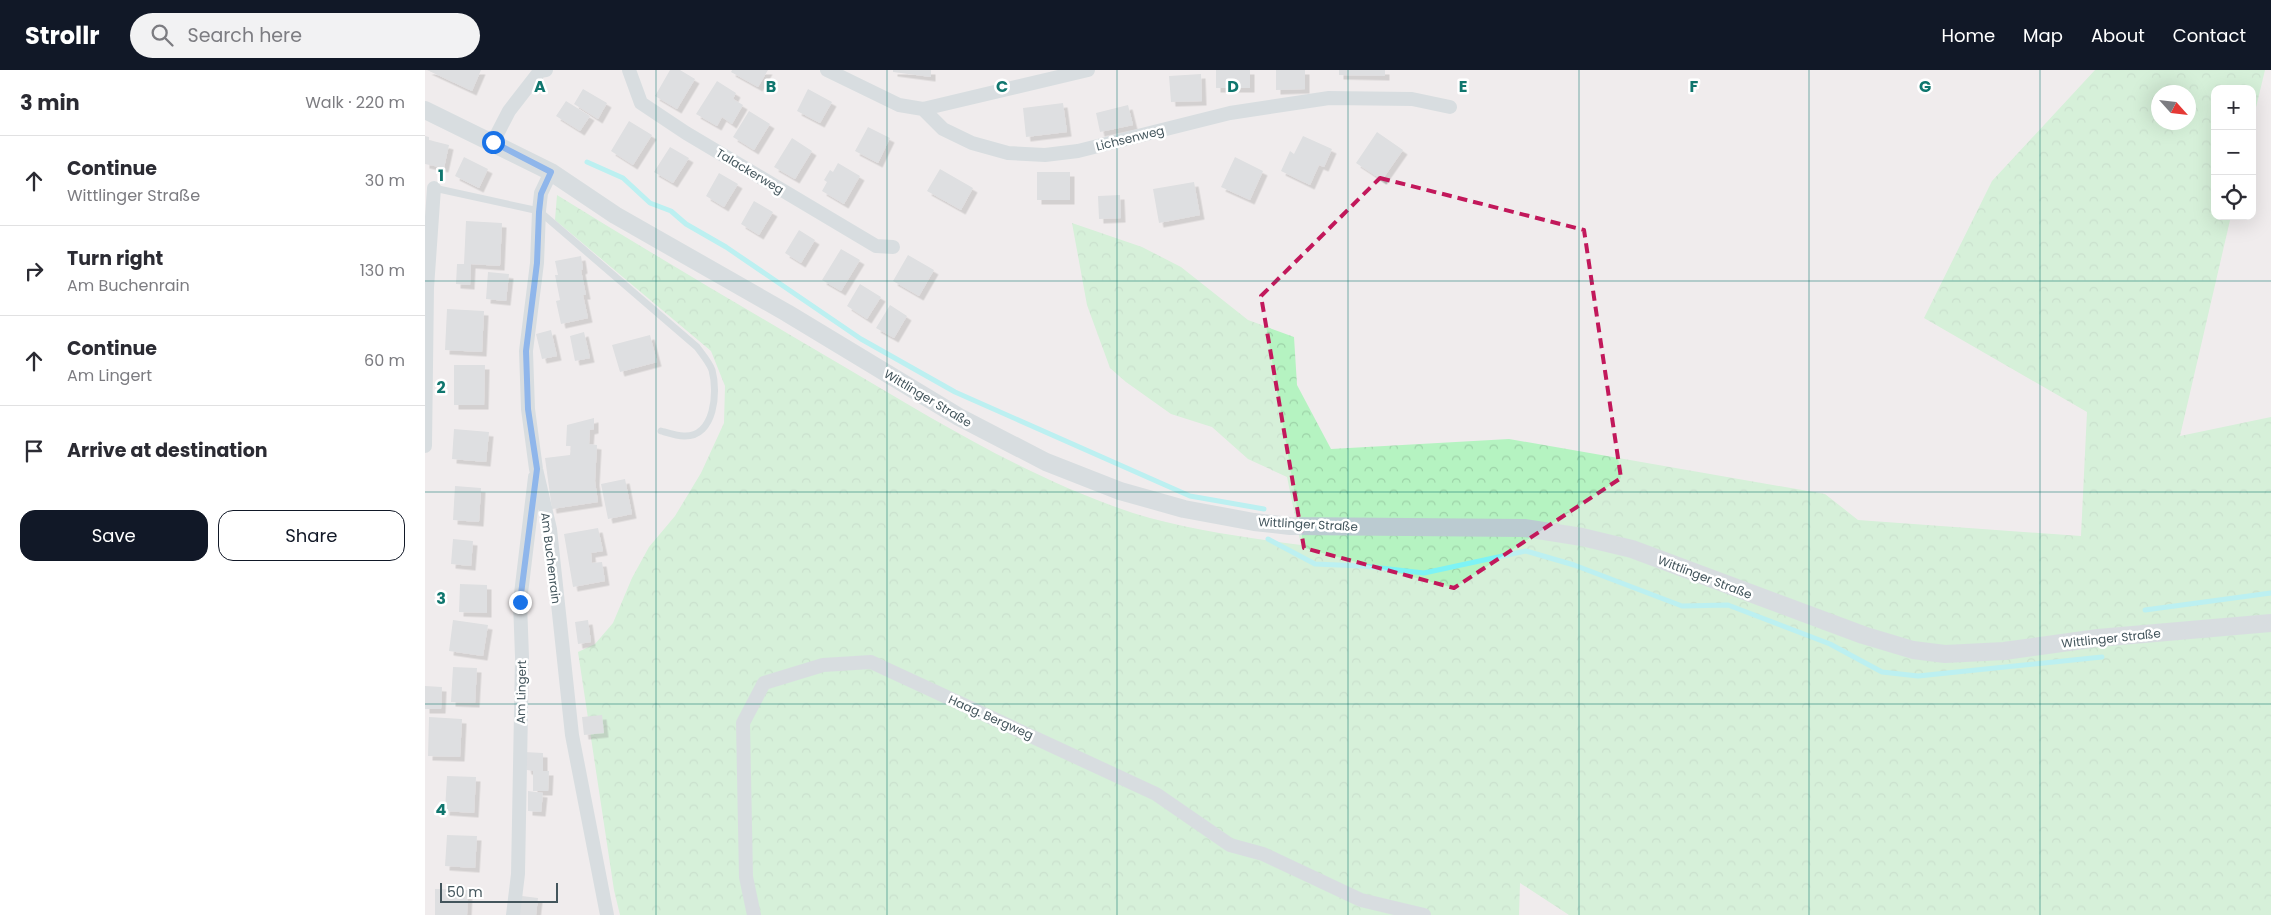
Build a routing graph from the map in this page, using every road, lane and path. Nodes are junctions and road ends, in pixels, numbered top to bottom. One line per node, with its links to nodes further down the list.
1 (542, 70): 8 (street)
2 (629, 70): 12 (street, Talackerweg)
3 (827, 70): 6 (street)
4 (1088, 70): 6 (street)
5 (1451, 107): 6 (street, Lichsenweg)
6 (923, 109)
7 (425, 110): 8 (street, Wittlinger Straße)
8 (493, 142): 9 (street, Wittlinger Straße)
9 (551, 172): 11 (street, Am Buchenrain); 17 (street, Wittlinger Straße)
10 (434, 188): 11 (lane); 13 (street)
11 (539, 212): 14 (lane); 16 (street, Am Buchenrain)
12 (893, 247)
13 (425, 418): 15 (street)
14 (661, 431)
15 (425, 446)
16 (537, 469): 18 (street, Am Lingert); 19 (street, Am Buchenrain)
17 (2271, 623)
18 (513, 915)
19 (607, 915)
20 (754, 915): 21 (street, Haag. Bergweg)
21 (1424, 915)

